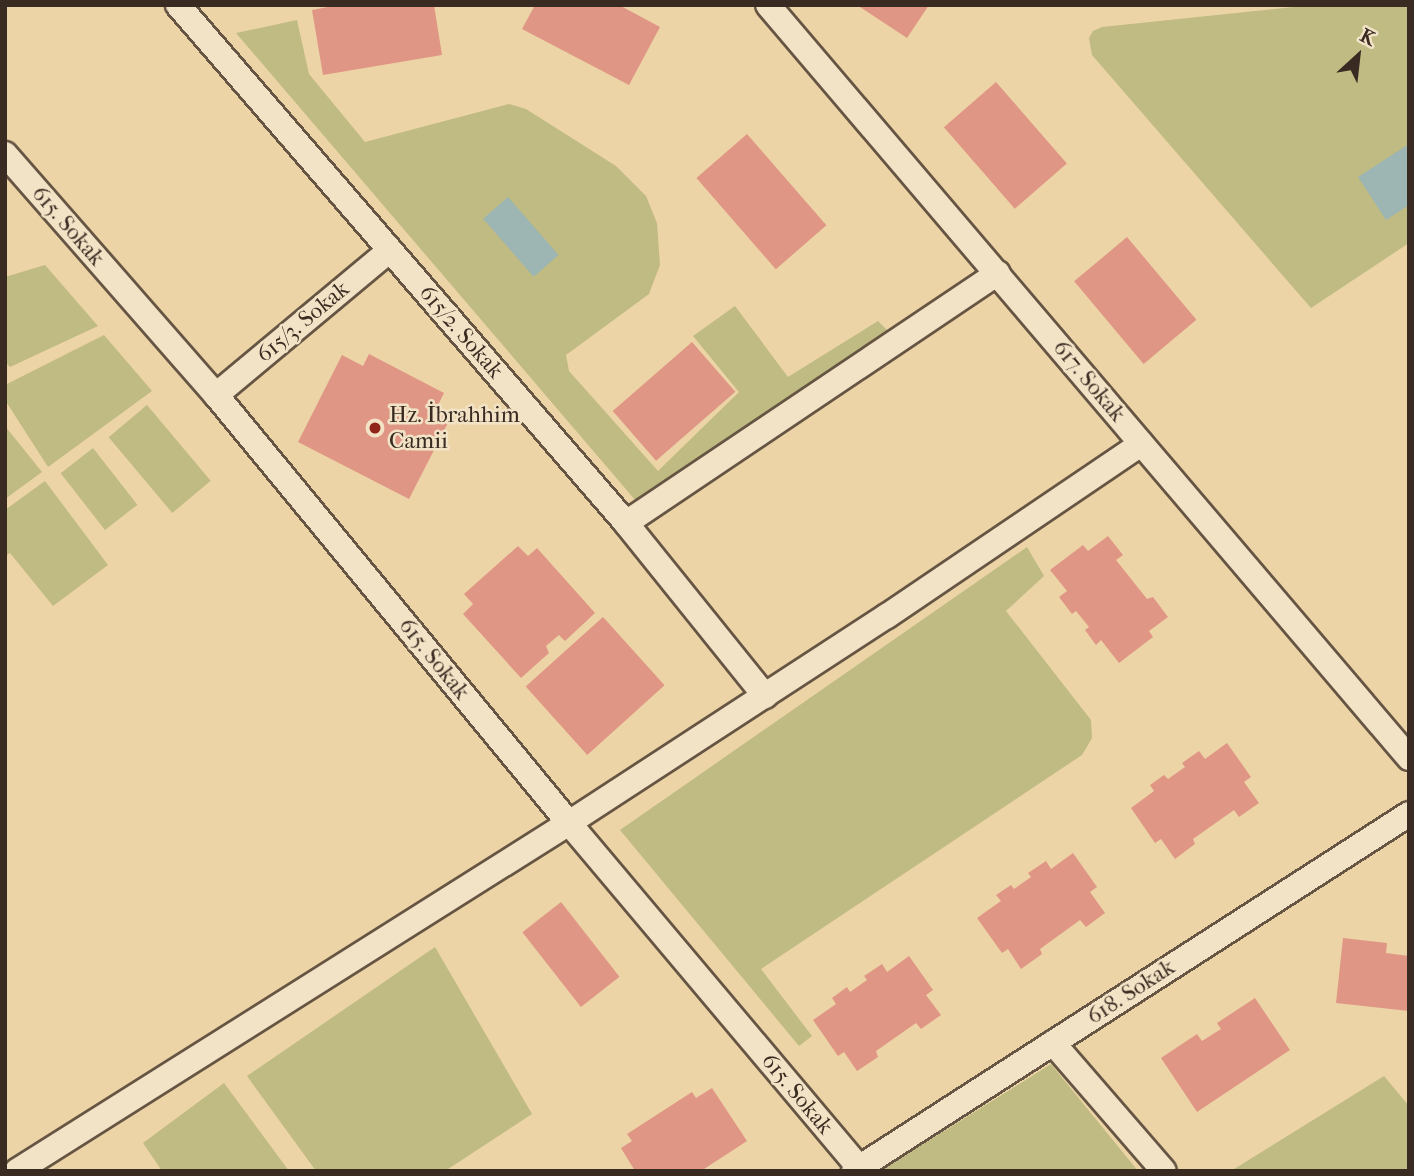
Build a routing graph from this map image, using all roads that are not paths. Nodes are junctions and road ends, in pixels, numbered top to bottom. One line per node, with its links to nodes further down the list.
1 (178, 5): 4 (street, 615/2. Sokak)
2 (768, 5): 5 (street, 617. Sokak)
3 (5, 154): 6 (street, 615. Sokak)
4 (390, 250): 6 (street, 615/3. Sokak); 8 (street, 615/2. Sokak)
5 (998, 273): 7 (street, 617. Sokak); 8 (street)
6 (216, 395): 12 (street, 615. Sokak)
7 (1142, 444): 9 (street); 10 (street, 617. Sokak)
8 (626, 523): 9 (street, 615/2. Sokak)
9 (765, 696): 12 (street)
10 (1409, 758)
11 (1409, 814): 13 (street, 618. Sokak)
12 (569, 823): 14 (street, 615. Sokak); 15 (street)
13 (1053, 1043): 14 (street, 618. Sokak); 16 (street)
14 (856, 1169)
15 (18, 1171)
16 (1164, 1171)

